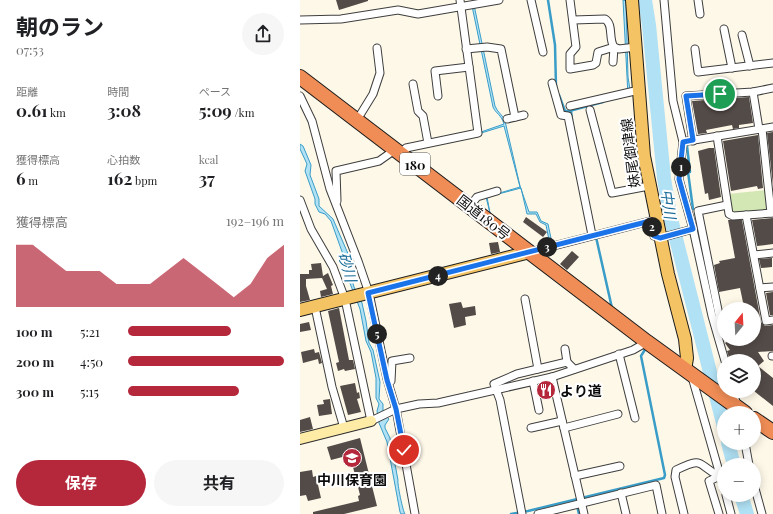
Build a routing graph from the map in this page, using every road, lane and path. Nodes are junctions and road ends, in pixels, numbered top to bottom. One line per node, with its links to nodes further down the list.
1 (499, 0): 7 (street)
2 (531, 0): 18 (street)
3 (570, 0): 10 (street)
4 (632, 0): 14 (main road, 妹尾御津線)
5 (664, 0): 42 (street)
6 (698, 0): 8 (street)
7 (461, 3): 9 (street); 16 (street)
8 (700, 14)
9 (300, 20)
10 (573, 20): 13 (street); 13 (street)
11 (724, 29): 23 (street)
12 (742, 35): 21 (street)
13 (614, 47): 14 (street); 19 (street)
14 (636, 47): 28 (main road, 妹尾御津線)
15 (377, 48): 37 (street)
16 (466, 49): 22 (street); 35 (street)
17 (695, 49): 23 (street)
18 (543, 52)
19 (613, 62)
20 (773, 63): 21 (street)
21 (750, 66): 23 (street)
22 (469, 67): 31 (street); 43 (street)
23 (732, 68)
24 (300, 77): 37 (highway, 国道180号 / 180)
25 (552, 83): 54 (street)
26 (413, 84): 43 (street)
27 (773, 88): 29 (street)
28 (639, 90): 32 (street); 45 (main road, 妹尾御津線)
29 (753, 92): 39 (street); 41 (street)
30 (300, 96): 50 (street)
31 (438, 96)
32 (570, 106)
33 (590, 110): 45 (street)
34 (524, 115): 35 (street)
35 (515, 117): 36 (street)
36 (507, 119)
37 (358, 120): 44 (highway, 国道180号 / 180)
38 (773, 127): 39 (street)
39 (761, 129): 40 (street); 51 (street)
40 (717, 136): 41 (street); 48 (street)
41 (693, 140): 42 (street)
42 (683, 142): 53 (street)
43 (428, 143): 44 (street)
44 (398, 151): 49 (highway, 国道180号 / 180); 50 (street)
45 (649, 186): 55 (main road, 妹尾御津線)
46 (497, 191): 49 (street)
47 (301, 204): 63 (street)
48 (727, 205): 52 (street); 67 (street)
49 (470, 206): 56 (highway, 国道180号 / 180)
50 (338, 209): 61 (street)
51 (772, 213): 52 (street)
52 (746, 215): 58 (street)
53 (692, 230): 55 (street); 67 (street)
54 (594, 234): 55 (street); 56 (street)
55 (662, 238): 76 (main road, 妹尾御津線)
56 (530, 252): 61 (main road); 68 (highway, 国道180号 / 180)
57 (773, 253): 58 (street)
58 (754, 255): 60 (street)
59 (773, 287): 60 (street)
60 (760, 288): 66 (street)
61 (367, 294): 63 (main road); 80 (street)
62 (525, 298): 74 (street)
63 (346, 299): 64 (main road); 86 (street)
64 (314, 307): 65 (main road); 89 (street)
65 (300, 310)
66 (773, 320)
67 (716, 331): 71 (street)
68 (648, 342): 70 (street); 76 (highway, 国道180号 / 180)
69 (565, 349): 73 (street)
70 (619, 354): 75 (street); 85 (street)
71 (723, 354)
72 (410, 358): 80 (street)
73 (567, 362): 74 (street); 75 (street)
74 (538, 369): 79 (street)
75 (574, 369): 77 (street)
76 (691, 374): 81 (highway, 国道180号 / 180); 93 (street)
77 (552, 377): 78 (street); 87 (street)
78 (533, 381): 79 (street); 83 (street)
79 (496, 390): 82 (street); 104 (street)
80 (392, 396): 82 (street)
81 (734, 406)
82 (394, 410): 86 (street); 98 (street)
83 (538, 410)
84 (618, 414): 87 (street)
85 (635, 418)
86 (372, 421): 89 (main road)
87 (563, 424): 90 (street); 96 (street)
88 (761, 424): 91 (highway)
89 (344, 428): 92 (main road)
90 (531, 428)
91 (773, 432)
92 (300, 439)
93 (717, 465)
94 (620, 466): 96 (street)
95 (717, 475): 111 (street)
96 (575, 476): 100 (street)
97 (717, 477): 112 (street)
98 (411, 492): 105 (street); 106 (street)
99 (621, 493): 100 (street); 109 (street); 110 (street)
100 (579, 501): 103 (street); 108 (street)
101 (728, 502): 113 (street)
102 (759, 502): 114 (street)
103 (558, 511): 107 (street)
104 (522, 512)
105 (415, 514)
106 (421, 514)
107 (538, 514)
108 (584, 514)
109 (626, 514)
110 (662, 514)
111 (684, 514)
112 (719, 514)
113 (731, 514)
114 (762, 514)

